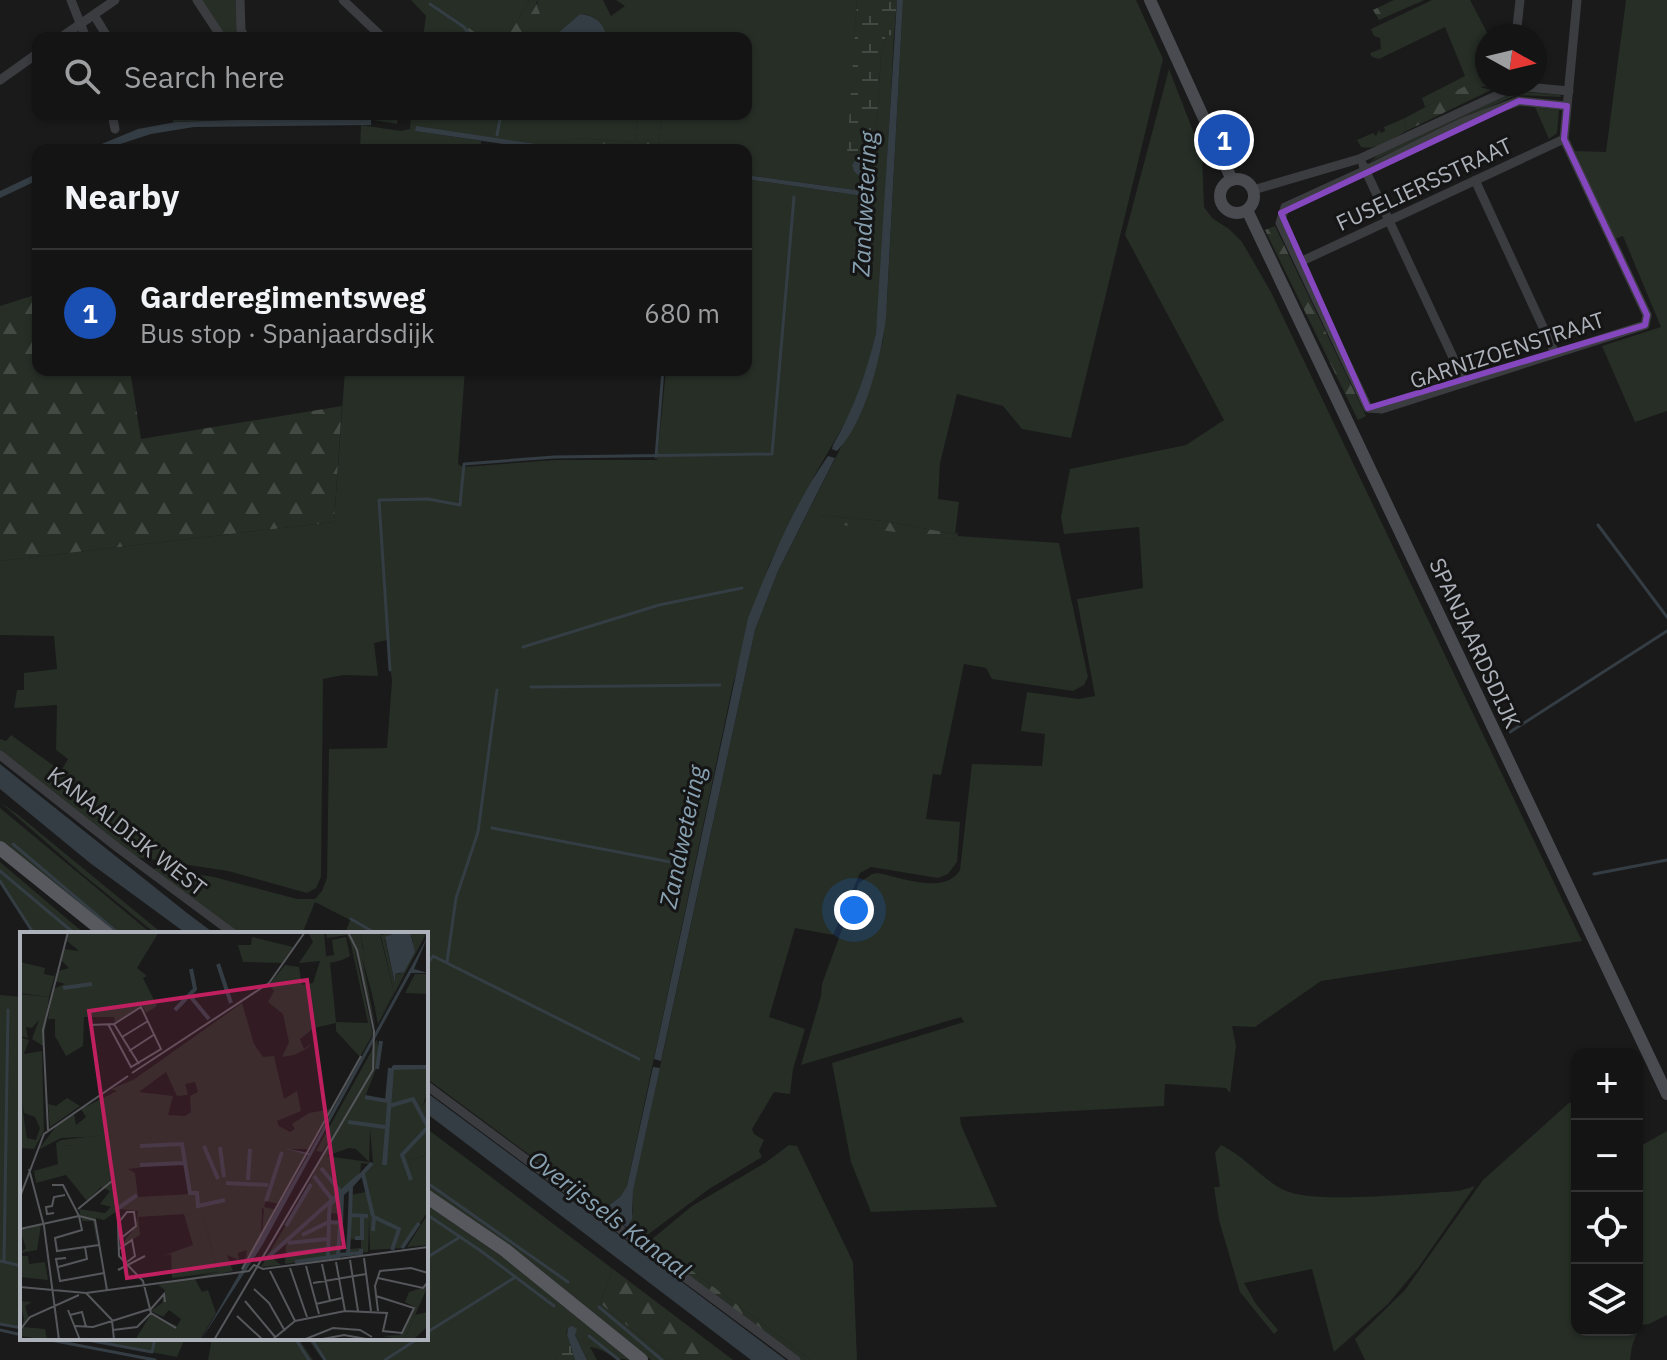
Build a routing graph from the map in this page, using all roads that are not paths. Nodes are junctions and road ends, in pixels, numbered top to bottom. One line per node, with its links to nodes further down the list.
1 (71, 0): 10 (street)
2 (115, 0): 9 (street)
3 (197, 0): 15 (street)
4 (240, 0): 16 (street)
5 (343, 0): 17 (street)
6 (1150, 0): 27 (street)
7 (1520, 0): 11 (street)
8 (1577, 0): 20 (street)
9 (94, 15): 10 (street); 14 (street)
10 (80, 24): 12 (street); 13 (street)
11 (1517, 24)
12 (69, 32)
13 (83, 32)
14 (104, 32)
15 (218, 32)
16 (242, 32)
17 (377, 32)
18 (32, 57): 19 (street)
19 (0, 80)
20 (1569, 91): 21 (street); 25 (street)
21 (1567, 106): 24 (street); 26 (street)
22 (113, 120): 23 (street)
23 (115, 129)
24 (1564, 139): 28 (street, FUSELIERSSTRAAT); 33 (street, GARNIZOENSTRAAT)
25 (1359, 159): 26 (street); 29 (street)
26 (1366, 170): 31 (street); 32 (street)
27 (1232, 180): 29 (street); 30 (street)
28 (1475, 180): 31 (street, FUSELIERSSTRAAT); 33 (street)
29 (1253, 190): 30 (street)
30 (1247, 210): 42 (street, SPANJAARDSDIJK)
31 (1389, 221): 32 (street, FUSELIERSSTRAAT); 34 (street)
32 (1300, 262): 34 (street, GARNIZOENSTRAAT)
33 (1555, 353): 34 (street, GARNIZOENSTRAAT)
34 (1465, 383)
35 (0, 755): 40 (street, KANAALDIJK WEST)
36 (0, 848): 39 (main road)
37 (0, 857): 38 (main road)
38 (91, 932)
39 (105, 932)
40 (231, 932)
41 (428, 1086): 45 (street)
42 (1667, 1094)
43 (428, 1197): 44 (main road)
44 (641, 1360)
45 (796, 1360)

